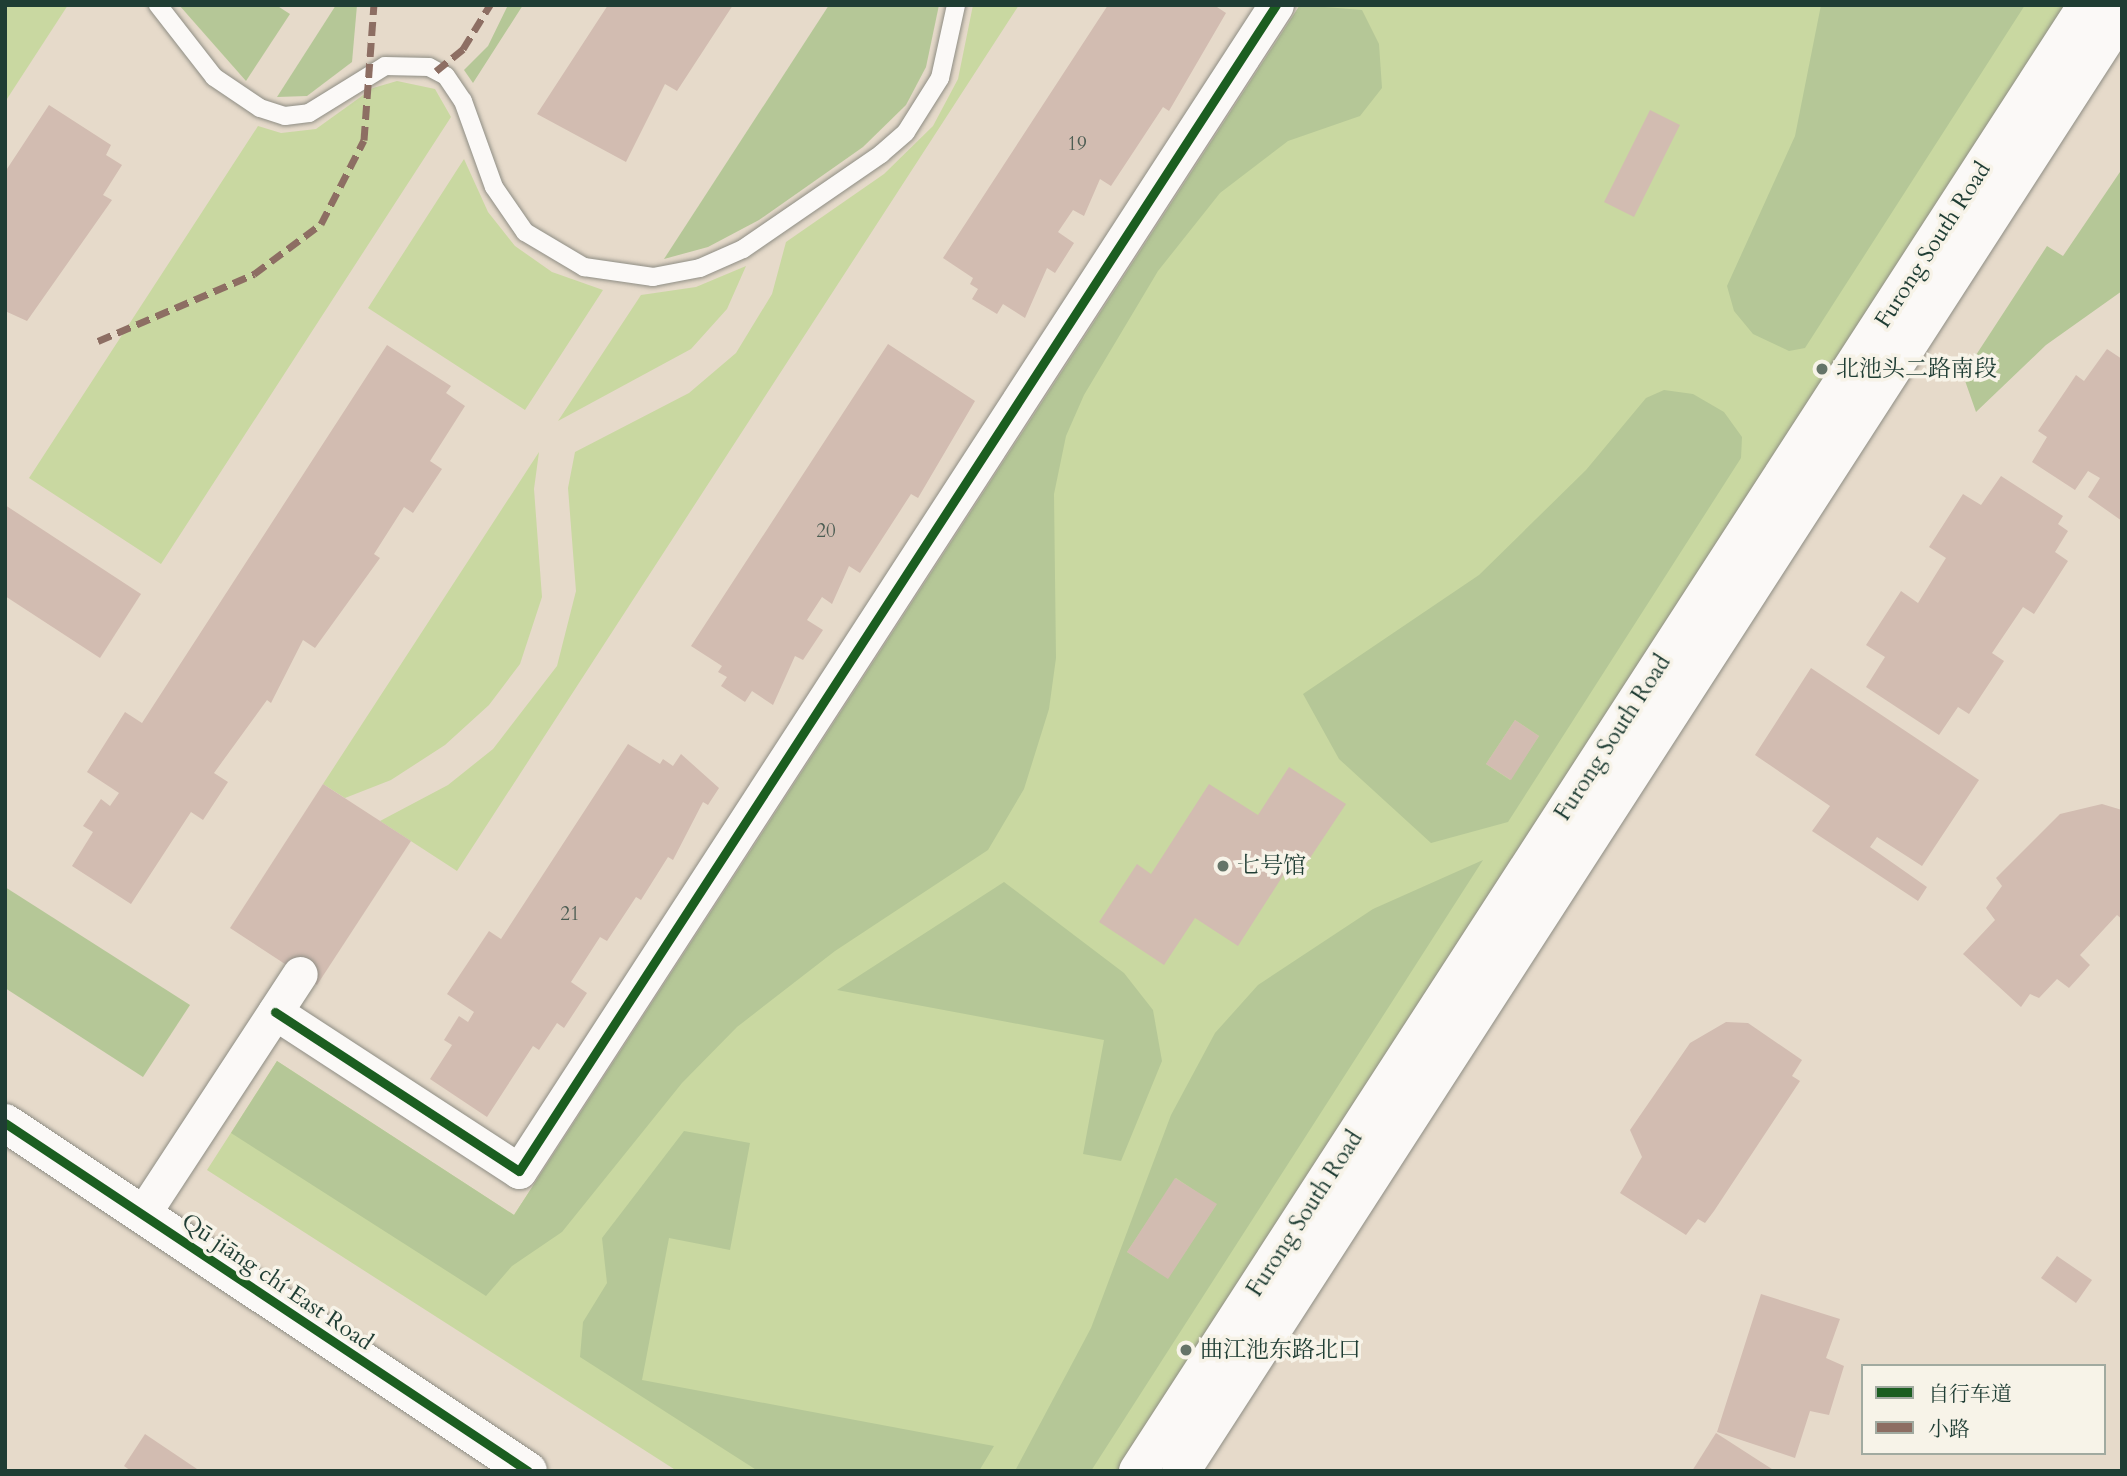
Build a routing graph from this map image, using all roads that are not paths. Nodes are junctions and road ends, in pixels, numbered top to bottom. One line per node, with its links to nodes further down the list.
1 (158, 5): 2 (lane)
2 (956, 5)
3 (1276, 5): 7 (street)
4 (2087, 5): 11 (main road, Furong South Road)
5 (2122, 13): 12 (main road, Furong South Road)
6 (300, 974): 7 (street)
7 (275, 1012): 9 (street)
8 (5, 1123): 9 (main road, Qū jiāng chí East Road)
9 (142, 1215): 10 (main road, Qū jiāng chí East Road)
10 (528, 1471)
11 (1138, 1471)
12 (1181, 1471)

